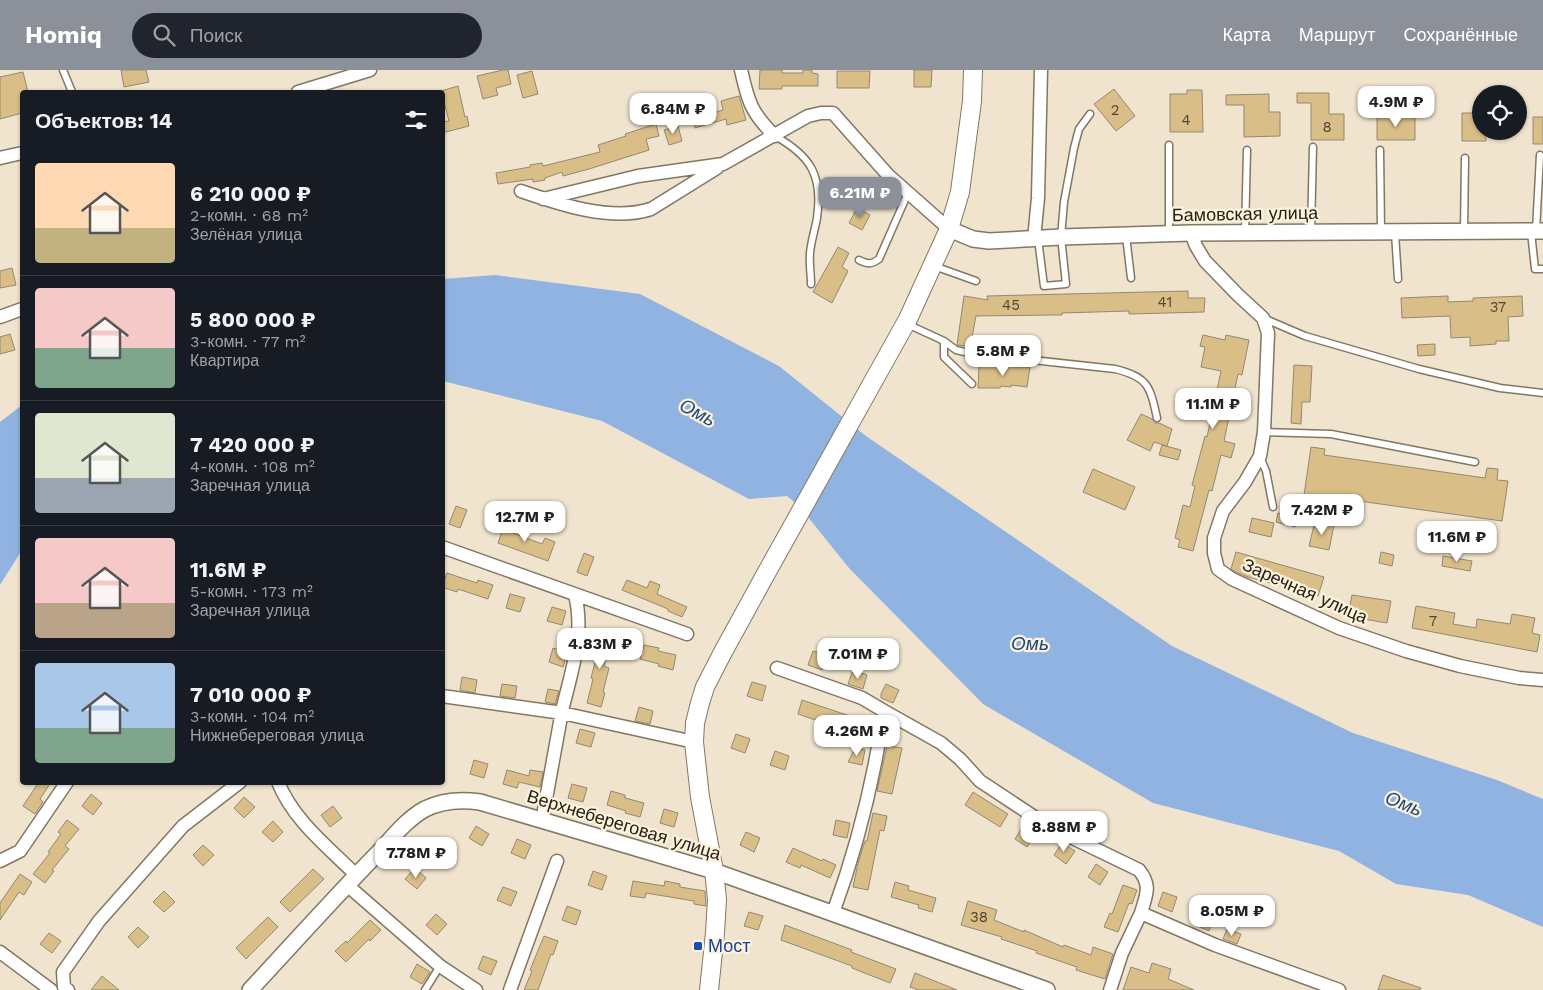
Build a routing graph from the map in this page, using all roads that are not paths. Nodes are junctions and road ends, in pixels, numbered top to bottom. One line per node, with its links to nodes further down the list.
1 (63, 70): 6 (lane)
2 (370, 70): 7 (street)
3 (742, 70): 9 (street)
4 (973, 70): 22 (main road)
5 (1041, 70): 32 (street)
6 (71, 90)
7 (305, 90)
8 (1090, 114): 31 (lane)
9 (775, 136): 18 (street); 20 (street); 39 (lane)
10 (1169, 145): 29 (lane)
11 (1313, 147): 26 (lane)
12 (1247, 150): 25 (lane)
13 (1380, 150): 27 (lane)
14 (20, 153): 16 (street)
15 (1540, 155): 24 (lane)
16 (0, 158)
17 (1465, 158): 23 (lane)
18 (723, 164): 21 (street); 21 (street)
19 (521, 192): 21 (street)
20 (908, 193): 22 (street); 33 (lane)
21 (544, 199)
22 (949, 229): 32 (street, Бамовская улица); 34 (main road)
23 (1464, 231): 24 (street, Бамовская улица); 27 (street, Бамовская улица)
24 (1536, 231): 35 (lane)
25 (1245, 232): 26 (street, Бамовская улица); 28 (street, Бамовская улица)
26 (1312, 232): 27 (street, Бамовская улица)
27 (1387, 232): 37 (lane)
28 (1191, 233): 29 (street, Бамовская улица); 42 (street)
29 (1169, 234): 30 (street, Бамовская улица)
30 (1126, 235): 31 (street, Бамовская улица); 36 (lane)
31 (1061, 237): 32 (street, Бамовская улица); 32 (lane)
32 (1036, 239)
33 (859, 260)
34 (933, 266): 38 (lane); 43 (main road)
35 (1543, 269)
36 (1131, 278)
37 (1398, 279)
38 (976, 281)
39 (811, 284)
40 (20, 310): 41 (street)
41 (0, 317)
42 (1263, 318): 46 (lane); 48 (street, Заречная улица)
43 (906, 324): 44 (lane); 60 (main road)
44 (944, 341): 45 (lane); 47 (lane)
45 (972, 384)
46 (1543, 393)
47 (1157, 418)
48 (1264, 432): 49 (street, Заречная улица); 50 (lane)
49 (1260, 456): 51 (lane); 56 (street, Заречная улица)
50 (1475, 462)
51 (1273, 507)
52 (445, 548): 53 (street)
53 (574, 595): 54 (street); 59 (street)
54 (687, 634)
55 (777, 668): 58 (street)
56 (1543, 680)
57 (445, 696): 59 (street)
58 (884, 711): 69 (street); 70 (street)
59 (562, 713): 60 (street); 64 (street)
60 (694, 742): 67 (main road)
61 (65, 785): 66 (street)
62 (236, 785): 74 (street)
63 (279, 785): 68 (street)
64 (542, 821): 67 (street, Верхнебереговая улица); 68 (street, Верхнебереговая улица)
65 (557, 861): 78 (street)
66 (0, 862)
67 (714, 871): 69 (street, Верхнебереговая улица); 79 (main road)
68 (352, 880): 72 (street); 75 (street, Верхнебереговая улица)
69 (833, 913): 80 (street, Верхнебереговая улица)
70 (1141, 913): 81 (street); 82 (street)
71 (0, 952): 73 (street)
72 (440, 966): 76 (lane); 77 (street)
73 (51, 990)
74 (68, 990)
75 (250, 990)
76 (425, 990)
77 (476, 990)
78 (510, 990)
79 (709, 990)
80 (1047, 990)
81 (1110, 990)
82 (1339, 990)

